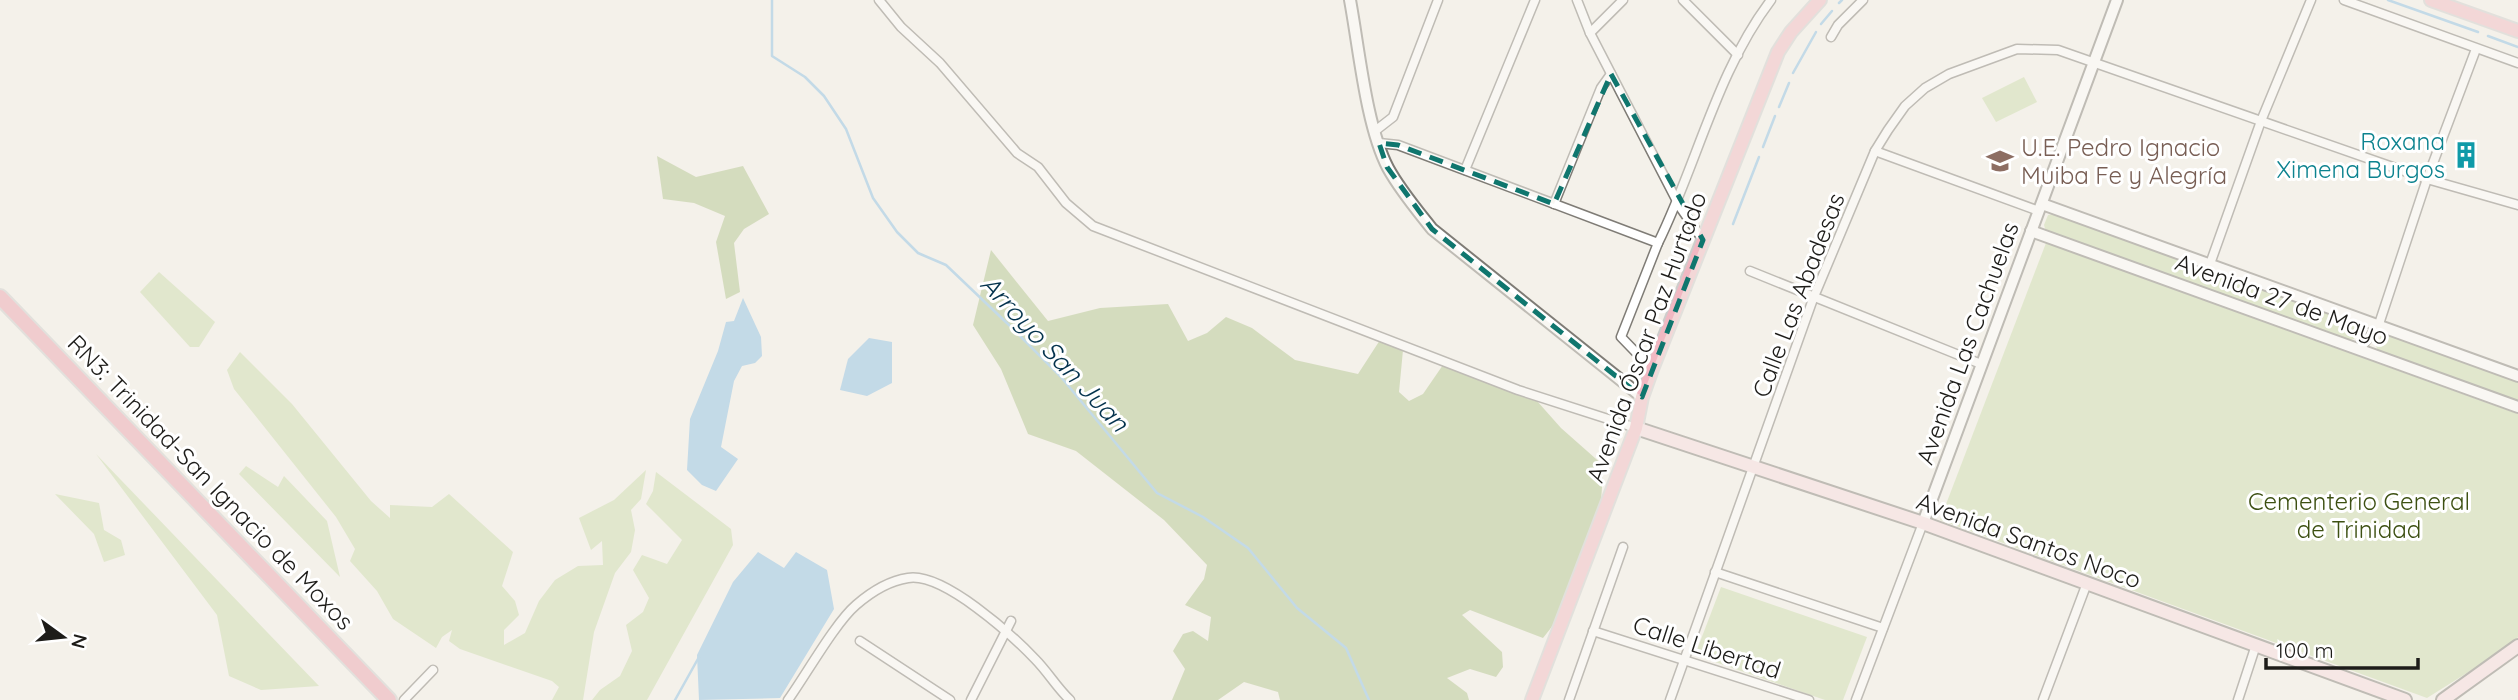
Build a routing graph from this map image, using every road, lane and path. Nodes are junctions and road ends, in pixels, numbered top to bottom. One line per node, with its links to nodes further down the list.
1 (879, 0): 46 (street)
2 (1350, 0): 24 (street)
3 (1438, 0): 24 (street)
4 (1535, 0): 26 (street)
5 (1577, 0): 16 (street)
6 (1623, 0): 16 (street)
7 (1683, 0): 19 (street)
8 (1771, 0): 19 (street)
9 (1820, 0): 33 (main road, Avenida Óscar Paz Hurtado)
10 (1863, 0): 17 (street)
11 (2117, 0): 20 (street, Avenida Las Cachuelas)
12 (2311, 0): 23 (street)
13 (2344, 0): 18 (street)
14 (2431, 0): 15 (main road)
15 (2518, 31)
16 (1590, 33): 22 (street)
17 (1831, 37)
18 (2476, 49): 21 (street); 27 (street)
19 (1738, 55): 29 (street)
20 (2095, 62): 23 (street, Calle Las Abadesas); 25 (street, Calle Las Abadesas); 31 (street, Avenida Las Cachuelas)
21 (2518, 63)
22 (1611, 74): 28 (street); 29 (street)
23 (2261, 121): 27 (street, Calle Las Abadesas); 35 (street)
24 (1377, 137): 26 (street); 44 (street)
25 (1875, 151): 31 (street, Avenida 27 de Mayo); 38 (street, Calle Las Abadesas)
26 (1465, 170): 28 (street)
27 (2427, 179): 30 (street, Calle Las Abadesas); 39 (street)
28 (1554, 204): 34 (street)
29 (1679, 204): 33 (street); 34 (street)
30 (2518, 205)
31 (2040, 208): 32 (street, Avenida Las Cachuelas); 35 (street, Avenida 27 de Mayo)
32 (2031, 231): 40 (street, Avenida 27 de Mayo); 41 (street, Avenida Las Cachuelas)
33 (1699, 237): 42 (main road, Avenida Óscar Paz Hurtado)
34 (1658, 243): 42 (street)
35 (2210, 264): 39 (street, Avenida 27 de Mayo)
36 (1750, 271): 38 (street)
37 (0, 297): 62 (highway, RN3: Trinidad-San Ignacio de Moxos)
38 (1813, 299): 41 (street); 47 (street, Calle Las Abadesas)
39 (2379, 324): 40 (street); 43 (street, Avenida 27 de Mayo)
40 (2360, 349): 45 (street, Avenida 27 de Mayo)
41 (1982, 363): 48 (street, Avenida Las Cachuelas)
42 (1652, 369): 44 (main road, Avenida Óscar Paz Hurtado)
43 (2518, 376)
44 (1642, 397): 46 (main road, Avenida Óscar Paz Hurtado)
45 (2518, 407)
46 (1636, 428): 47 (main road, Avenida Santos Noco); 67 (main road, Avenida Óscar Paz Hurtado)
47 (1755, 465): 48 (main road, Avenida Santos Noco); 50 (street, Calle Las Abadesas)
48 (1923, 523): 51 (main road, Avenida Santos Noco); 53 (street, Avenida Las Cachuelas)
49 (1623, 547): 55 (street)
50 (1715, 572): 53 (street); 59 (street, Calle Las Abadesas)
51 (2087, 583): 57 (main road, Avenida Santos Noco); 72 (street)
52 (1011, 621): 54 (street)
53 (1883, 628): 71 (street, Avenida Las Cachuelas)
54 (1005, 631): 61 (street); 64 (street); 66 (street)
55 (1593, 631): 59 (street, Calle Libertad); 68 (street)
56 (860, 641): 65 (street)
57 (2256, 645): 73 (street); 74 (main road, Avenida Santos Noco)
58 (2518, 646): 75 (main road)
59 (1683, 659): 69 (street, Calle Las Abadesas); 70 (street, Calle Libertad)
60 (433, 670): 63 (street)
61 (1068, 699)
62 (389, 700)
63 (404, 700)
64 (788, 700)
65 (950, 700)
66 (971, 700)
67 (1532, 700)
68 (1569, 700)
69 (1670, 700)
70 (1809, 700)
71 (1856, 700)
72 (2043, 700)
73 (2238, 700)
74 (2405, 700)
75 (2443, 700)

